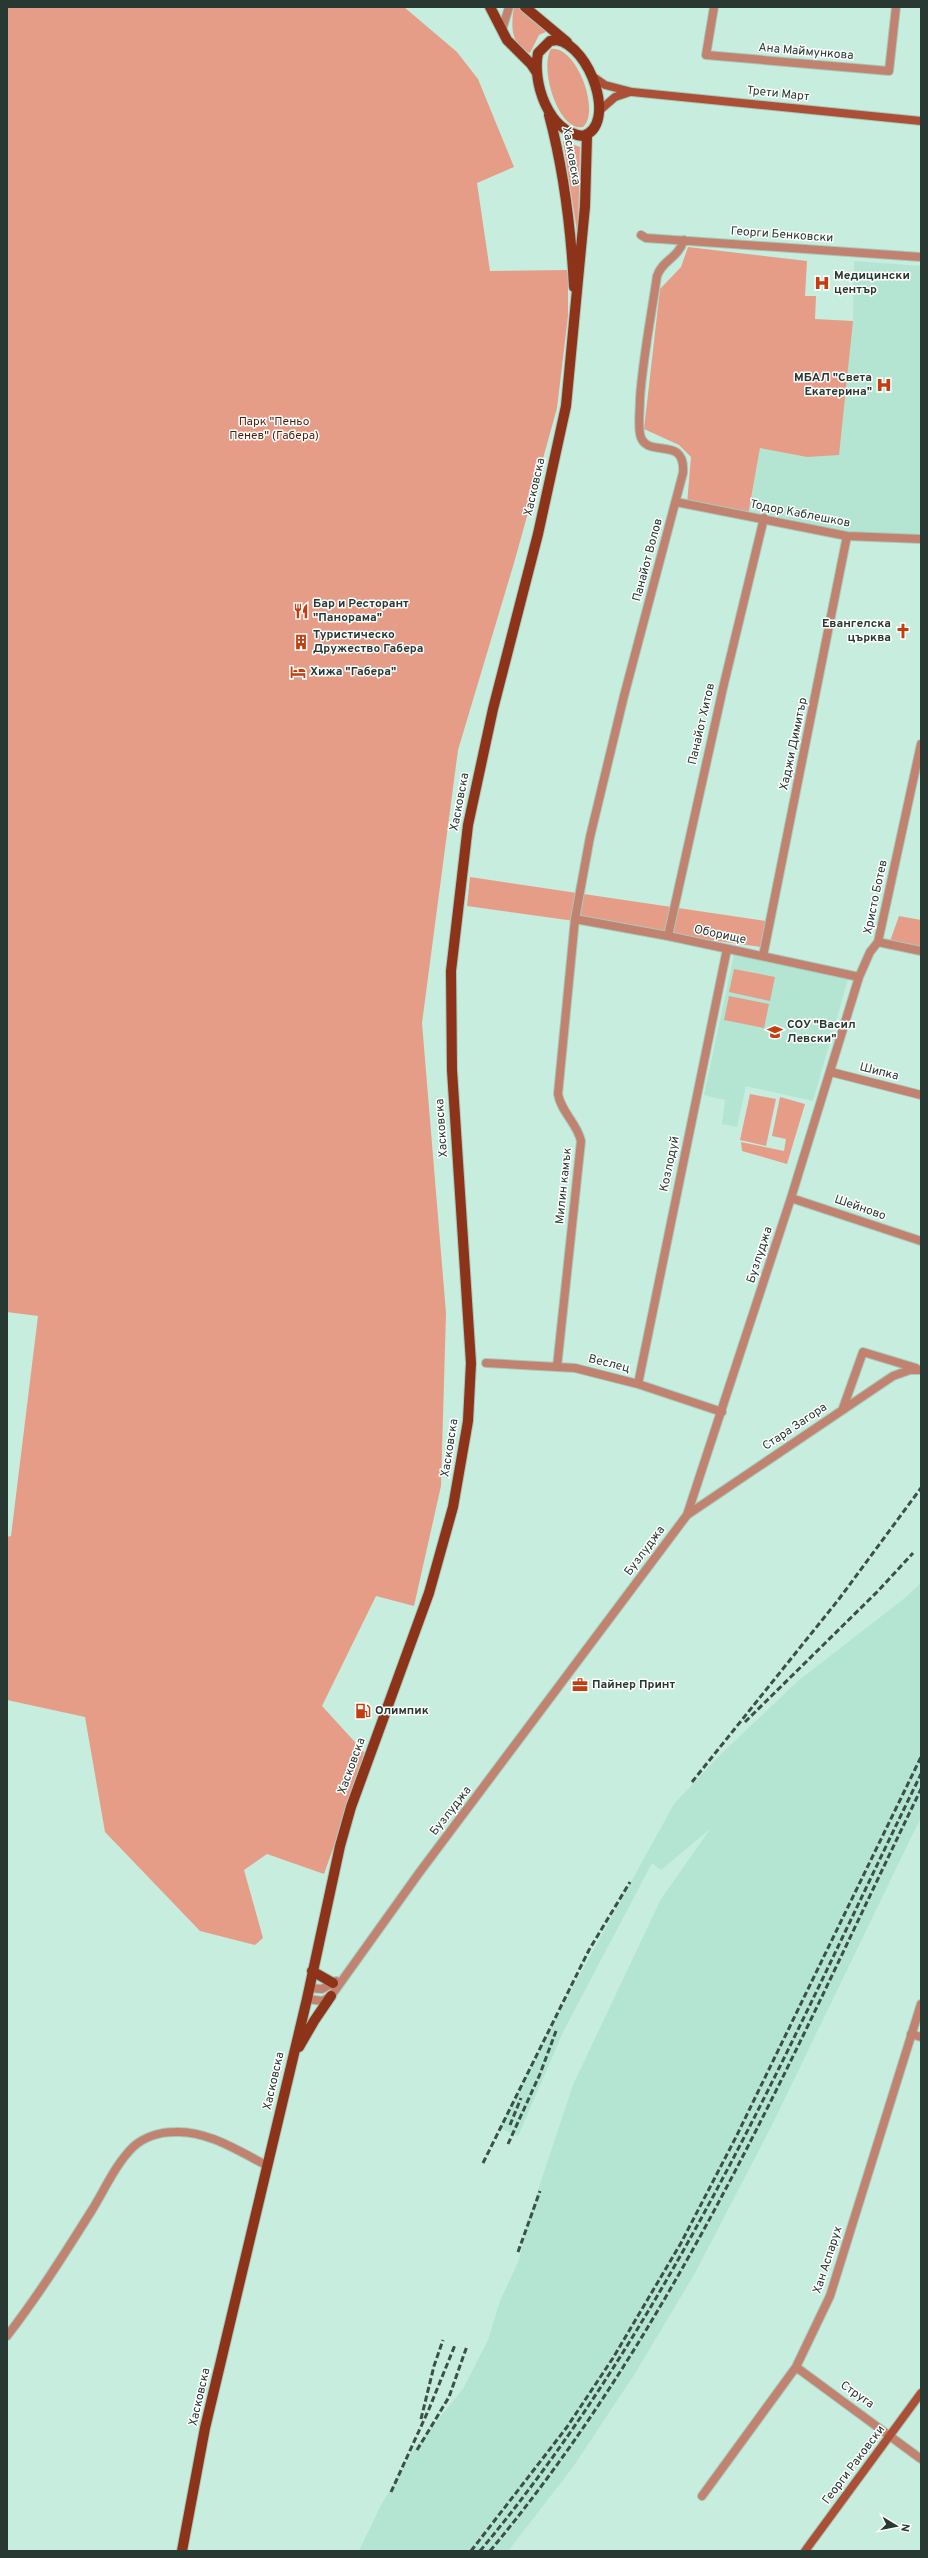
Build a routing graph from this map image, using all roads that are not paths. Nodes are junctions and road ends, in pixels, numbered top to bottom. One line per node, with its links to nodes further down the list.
1 (490, 7): 6 (main road)
2 (509, 7): 6 (street)
3 (525, 7): 7 (main road)
4 (714, 7): 5 (street, Ана Маймункова)
5 (896, 7)
6 (502, 30): 8 (main road)
7 (567, 42): 8 (main road); 9 (main road)
8 (537, 74): 11 (main road, Хасковска)
9 (592, 76): 10 (street, Трети Март); 12 (main road)
10 (632, 92): 12 (street, Трети Март); 13 (street, Трети Март)
11 (548, 111): 14 (main road); 18 (main road, Хасковска)
12 (599, 111): 14 (main road)
13 (921, 121)
14 (587, 135): 18 (main road, Хасковска)
15 (642, 236): 16 (street, Георги Бенковски)
16 (684, 240): 17 (street, Георги Бенковски); 19 (street, Панайот Волов)
17 (921, 257)
18 (575, 326): 42 (main road, Хасковска)
19 (676, 502): 20 (street, Тодор Каблешков); 24 (street, Панайот Волов)
20 (764, 518): 21 (street, Тодор Каблешков); 25 (street, Панайот Хитов)
21 (847, 536): 22 (street, Тодор Каблешков); 29 (street, Хаджи Димитър)
22 (921, 539)
23 (921, 744): 26 (street, Христо Ботев)
24 (575, 919): 25 (street, Оборище); 36 (street, Милин камък)
25 (668, 936): 27 (street, Оборище)
26 (878, 942): 28 (street); 30 (street, Христо Ботев)
27 (727, 949): 29 (street, Оборище); 38 (street, Козлодуй)
28 (921, 951)
29 (763, 956): 30 (street, Оборище)
30 (859, 977): 31 (street, Христо Ботев)
31 (831, 1072): 32 (street, Шипка); 33 (street, Бузлуджа)
32 (921, 1095)
33 (791, 1198): 34 (street, Шейново); 40 (street, Бузлуджа)
34 (921, 1241)
35 (486, 1363): 36 (street, Веслец)
36 (557, 1367): 38 (street, Веслец)
37 (921, 1370): 39 (street, Стара Загора); 39 (street)
38 (638, 1384): 40 (street, Веслец)
39 (843, 1408): 41 (street, Стара Загора)
40 (722, 1412): 41 (street, Бузлуджа)
41 (687, 1515): 43 (street, Бузлуджа)
42 (312, 1971): 44 (main road); 45 (main road, Хасковска)
43 (344, 1976): 44 (street, Бузлуджа); 46 (street, Бузлуджа)
44 (333, 1983): 45 (street, Бузлуджа)
45 (309, 1988): 47 (main road, Хасковска)
46 (331, 1996): 47 (street); 51 (main road)
47 (307, 1999): 51 (main road, Хасковска)
48 (921, 2004): 49 (street, Хан Аспарух)
49 (911, 2034): 50 (street); 54 (street, Хан Аспарух)
50 (921, 2037)
51 (290, 2068): 52 (main road, Хасковска)
52 (268, 2166): 53 (street); 59 (main road, Хасковска)
53 (7, 2336)
54 (796, 2367): 56 (street, Струга); 58 (street, Хан Аспарух)
55 (921, 2393): 56 (street, Георги Раковски)
56 (892, 2435): 57 (street, Струга); 60 (street, Георги Раковски)
57 (921, 2459)
58 (702, 2496)
59 (182, 2551)
60 (805, 2551)

